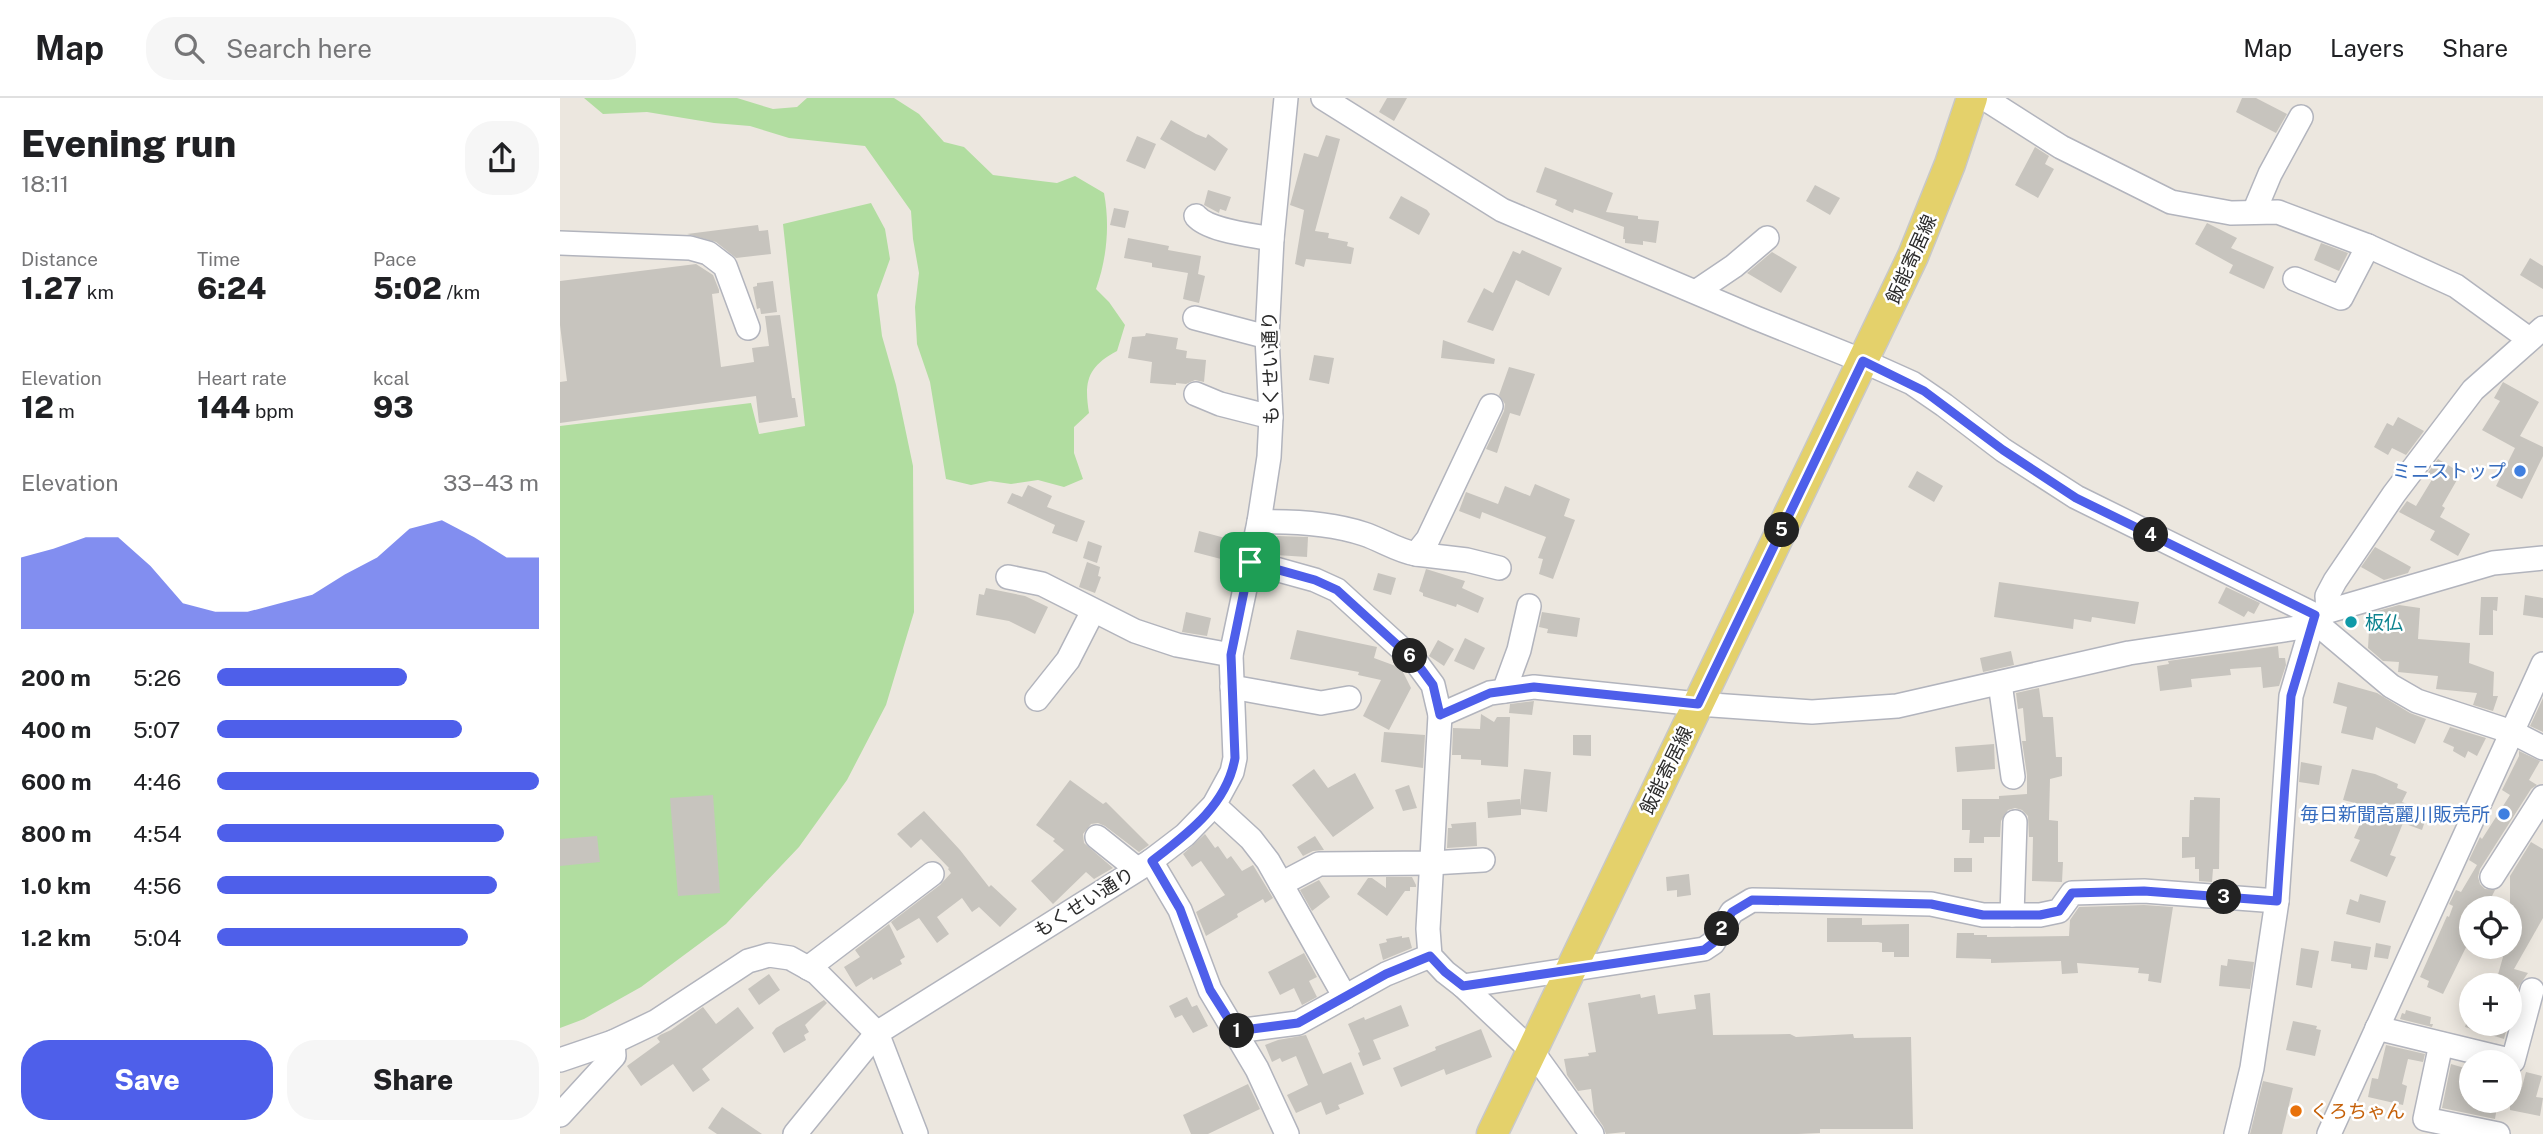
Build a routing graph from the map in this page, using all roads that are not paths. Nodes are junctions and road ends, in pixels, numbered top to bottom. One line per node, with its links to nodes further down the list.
1 (1286, 98): 9 (street, もくせい通り)
2 (1323, 98): 13 (street)
3 (1972, 98): 18 (main road, 飯能寄居線)
4 (1984, 98): 6 (street)
5 (2301, 117): 6 (street)
6 (2254, 212): 11 (street)
7 (1196, 216): 9 (street)
8 (1767, 238): 13 (street)
9 (1272, 239): 17 (street, もくせい通り)
10 (560, 243): 15 (street)
11 (2368, 246): 12 (street); 16 (street)
12 (2295, 279)
13 (1696, 292): 18 (street)
14 (1195, 318): 17 (street)
15 (748, 328)
16 (2536, 333): 30 (street)
17 (1267, 337): 21 (street, もくせい通り)
18 (1863, 361): 30 (street); 38 (main road, 飯能寄居線)
19 (1196, 394): 21 (street)
20 (1491, 406): 23 (street)
21 (1271, 417): 22 (street, もくせい通り)
22 (1259, 522): 23 (street); 25 (street, もくせい通り)
23 (1416, 554): 26 (street)
24 (2543, 558): 30 (street)
25 (1250, 562): 31 (street, もくせい通り); 39 (street)
26 (1499, 568)
27 (1008, 577): 29 (street)
28 (1529, 606): 35 (street)
29 (1093, 611): 31 (street); 37 (street)
30 (2318, 618): 33 (street); 40 (street); 53 (street)
31 (1231, 655): 34 (street, もくせい通り)
32 (2543, 664): 40 (street)
33 (2000, 682): 38 (street); 42 (street)
34 (1232, 687): 36 (street); 44 (street, もくせい通り)
35 (1504, 691): 38 (street); 39 (street)
36 (1349, 698)
37 (1037, 699)
38 (1698, 704): 57 (main road, 飯能寄居線)
39 (1440, 715): 48 (street)
40 (2512, 732): 41 (street); 61 (street)
41 (2543, 748)
42 (2013, 777)
43 (2543, 797): 51 (street)
44 (1213, 805): 49 (street, もくせい通り); 52 (street)
45 (2015, 822): 54 (street)
46 (1097, 837): 49 (street)
47 (1483, 860): 48 (street)
48 (1432, 863): 52 (street); 55 (street)
49 (1144, 865): 63 (street); 64 (street, もくせい通り)
50 (932, 874): 56 (street)
51 (2492, 877)
52 (1282, 884): 60 (street)
53 (2277, 901): 54 (street); 75 (street)
54 (2012, 915): 57 (street)
55 (1430, 956): 58 (street); 60 (street)
56 (808, 968): 64 (street); 65 (street)
57 (1572, 968): 58 (street); 67 (main road, 飯能寄居線)
58 (1463, 986): 67 (street)
59 (2532, 990): 62 (street)
60 (1345, 997): 63 (street)
61 (2377, 1028): 66 (street); 76 (street)
62 (2533, 1029): 66 (street)
63 (1236, 1031): 72 (street)
64 (877, 1034): 70 (street, もくせい通り); 71 (street)
65 (613, 1042): 68 (street); 69 (street)
66 (2441, 1044): 77 (street)
67 (1532, 1051): 73 (main road, 飯能寄居線); 74 (street)
68 (560, 1060)
69 (560, 1115)
70 (795, 1134)
71 (916, 1134)
72 (1287, 1134)
73 (1492, 1134)
74 (1592, 1134)
75 (2236, 1134)
76 (2329, 1134)
77 (2498, 1134)

